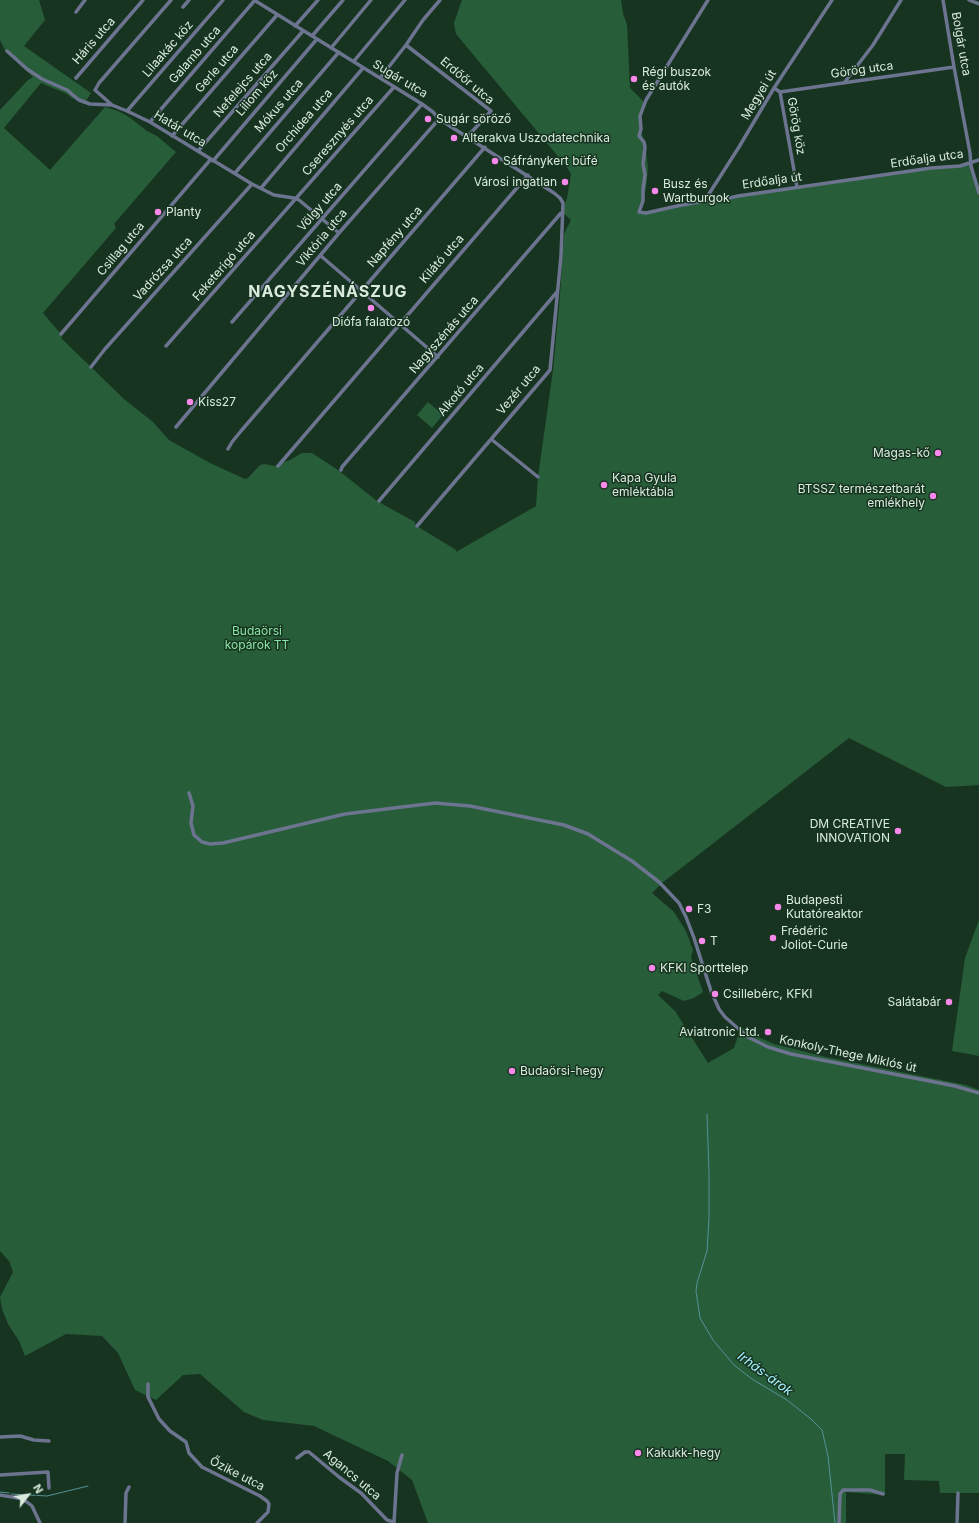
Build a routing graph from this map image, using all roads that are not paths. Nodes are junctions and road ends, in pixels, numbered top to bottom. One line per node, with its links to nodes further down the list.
1 (85, 0): 19 (street)
2 (143, 0): 32 (street, Háris utca)
3 (171, 0): 39 (street)
4 (189, 0): 18 (street)
5 (223, 0): 40 (street, Lilaakác köz)
6 (254, 0): 20 (street, Sugár utca); 42 (street, Galamb utca)
7 (318, 0): 21 (street)
8 (343, 0): 23 (street)
9 (371, 0): 26 (street)
10 (405, 0): 29 (street)
11 (440, 0): 25 (street)
12 (708, 0): 58 (street, Erdőalja út)
13 (832, 0): 36 (street, Megyei út)
14 (901, 0): 34 (street)
15 (943, 0): 30 (street, Bolgár utca)
16 (969, 0): 17 (street)
17 (979, 4)
18 (183, 7)
19 (76, 12)
20 (277, 15): 21 (street, Sugár utca); 43 (street, Gerle utca)
21 (295, 26): 22 (street, Sugár utca)
22 (303, 31): 23 (street, Sugár utca); 46 (street, Nefelejcs utca)
23 (312, 36): 24 (street, Sugár utca)
24 (317, 39): 26 (street, Sugár utca); 47 (street, Liliom köz)
25 (406, 45): 33 (street); 44 (street, Erdőőr utca)
26 (331, 48): 28 (street, Sugár utca)
27 (7, 51): 39 (street, Határ utca)
28 (339, 52): 29 (street, Sugár utca); 50 (street, Mókus utca)
29 (354, 61): 31 (street, Sugár utca)
30 (954, 67): 34 (street, Görög utca); 49 (street, Bolgár utca)
31 (363, 68): 33 (street, Sugár utca); 54 (street, Orchidea utca)
32 (76, 78)
33 (380, 78): 35 (street, Sugár utca)
34 (844, 83): 37 (street, Görög utca)
35 (394, 87): 38 (street, Sugár utca); 57 (street, Cseresznyés utca)
36 (774, 88): 37 (street); 58 (street, Megyei út)
37 (780, 92): 55 (street, Görög köz)
38 (422, 104): 41 (street, Sugár utca); 60 (street, Völgy utca)
39 (112, 105): 40 (street, Határ utca)
40 (128, 111): 42 (street, Határ utca)
41 (439, 119): 44 (street, Sugár utca); 61 (street, Viktória utca)
42 (150, 122): 43 (street, Határ utca)
43 (172, 136): 46 (street, Határ utca)
44 (468, 136): 45 (street, Sugár utca)
45 (485, 147): 51 (street, Sugár utca); 63 (street, Napfény utca)
46 (198, 151): 47 (street, Határ utca)
47 (212, 160): 50 (street, Határ utca); 67 (street, Csillag utca)
48 (979, 160): 49 (street, Erdőalja utca)
49 (971, 162): 52 (street, Erdőalja utca); 56 (street, Bolgár utca)
50 (235, 172): 53 (street, Határ utca)
51 (528, 175): 59 (street, Sugár utca); 66 (street, Kilátó utca)
52 (886, 175): 55 (street, Erdőalja út)
53 (252, 184): 54 (street, Határ utca); 70 (street, Vadrózsa utca)
54 (261, 188): 57 (street, Határ utca)
55 (797, 188): 58 (street, Erdőalja út)
56 (979, 194)
57 (297, 198): 60 (street, Határ utca); 68 (street, Feketerigó utca)
58 (706, 201)
59 (562, 212): 64 (street, Vezér utca); 69 (street, Nagyszénás utca)
60 (323, 219): 61 (street, Határ utca); 65 (street, Völgy utca)
61 (339, 233): 62 (street, Viktória utca)
62 (321, 256): 63 (street); 71 (street, Viktória utca)
63 (361, 292): 66 (street); 73 (street, Napfény utca)
64 (557, 292): 72 (street, Vezér utca); 77 (street, Alkotó utca)
65 (232, 322)
66 (399, 324): 69 (street); 74 (street, Kilátó utca)
67 (61, 334)
68 (166, 346)
69 (438, 356): 75 (street, Nagyszénás utca)
70 (91, 367)
71 (176, 427)
72 (491, 439): 76 (street); 78 (street, Vezér utca)
73 (228, 449)
74 (278, 466)
75 (341, 470)
76 (538, 477)
77 (379, 501)
78 (417, 526)
79 (189, 793): 80 (street, Konkoly-Thege Miklós út)
80 (979, 1093)
81 (148, 1384): 94 (street, Őzike utca)
82 (0, 1437): 83 (street)
83 (49, 1441)
84 (402, 1455): 95 (street)
85 (297, 1458): 95 (street, Agancs utca)
86 (0, 1475): 88 (street)
87 (129, 1486): 93 (street)
88 (49, 1488)
89 (958, 1493): 97 (street)
90 (883, 1494): 96 (street)
91 (0, 1495): 92 (street)
92 (40, 1523)
93 (125, 1523)
94 (257, 1523)
95 (394, 1523)
96 (839, 1523)
97 (957, 1523)

